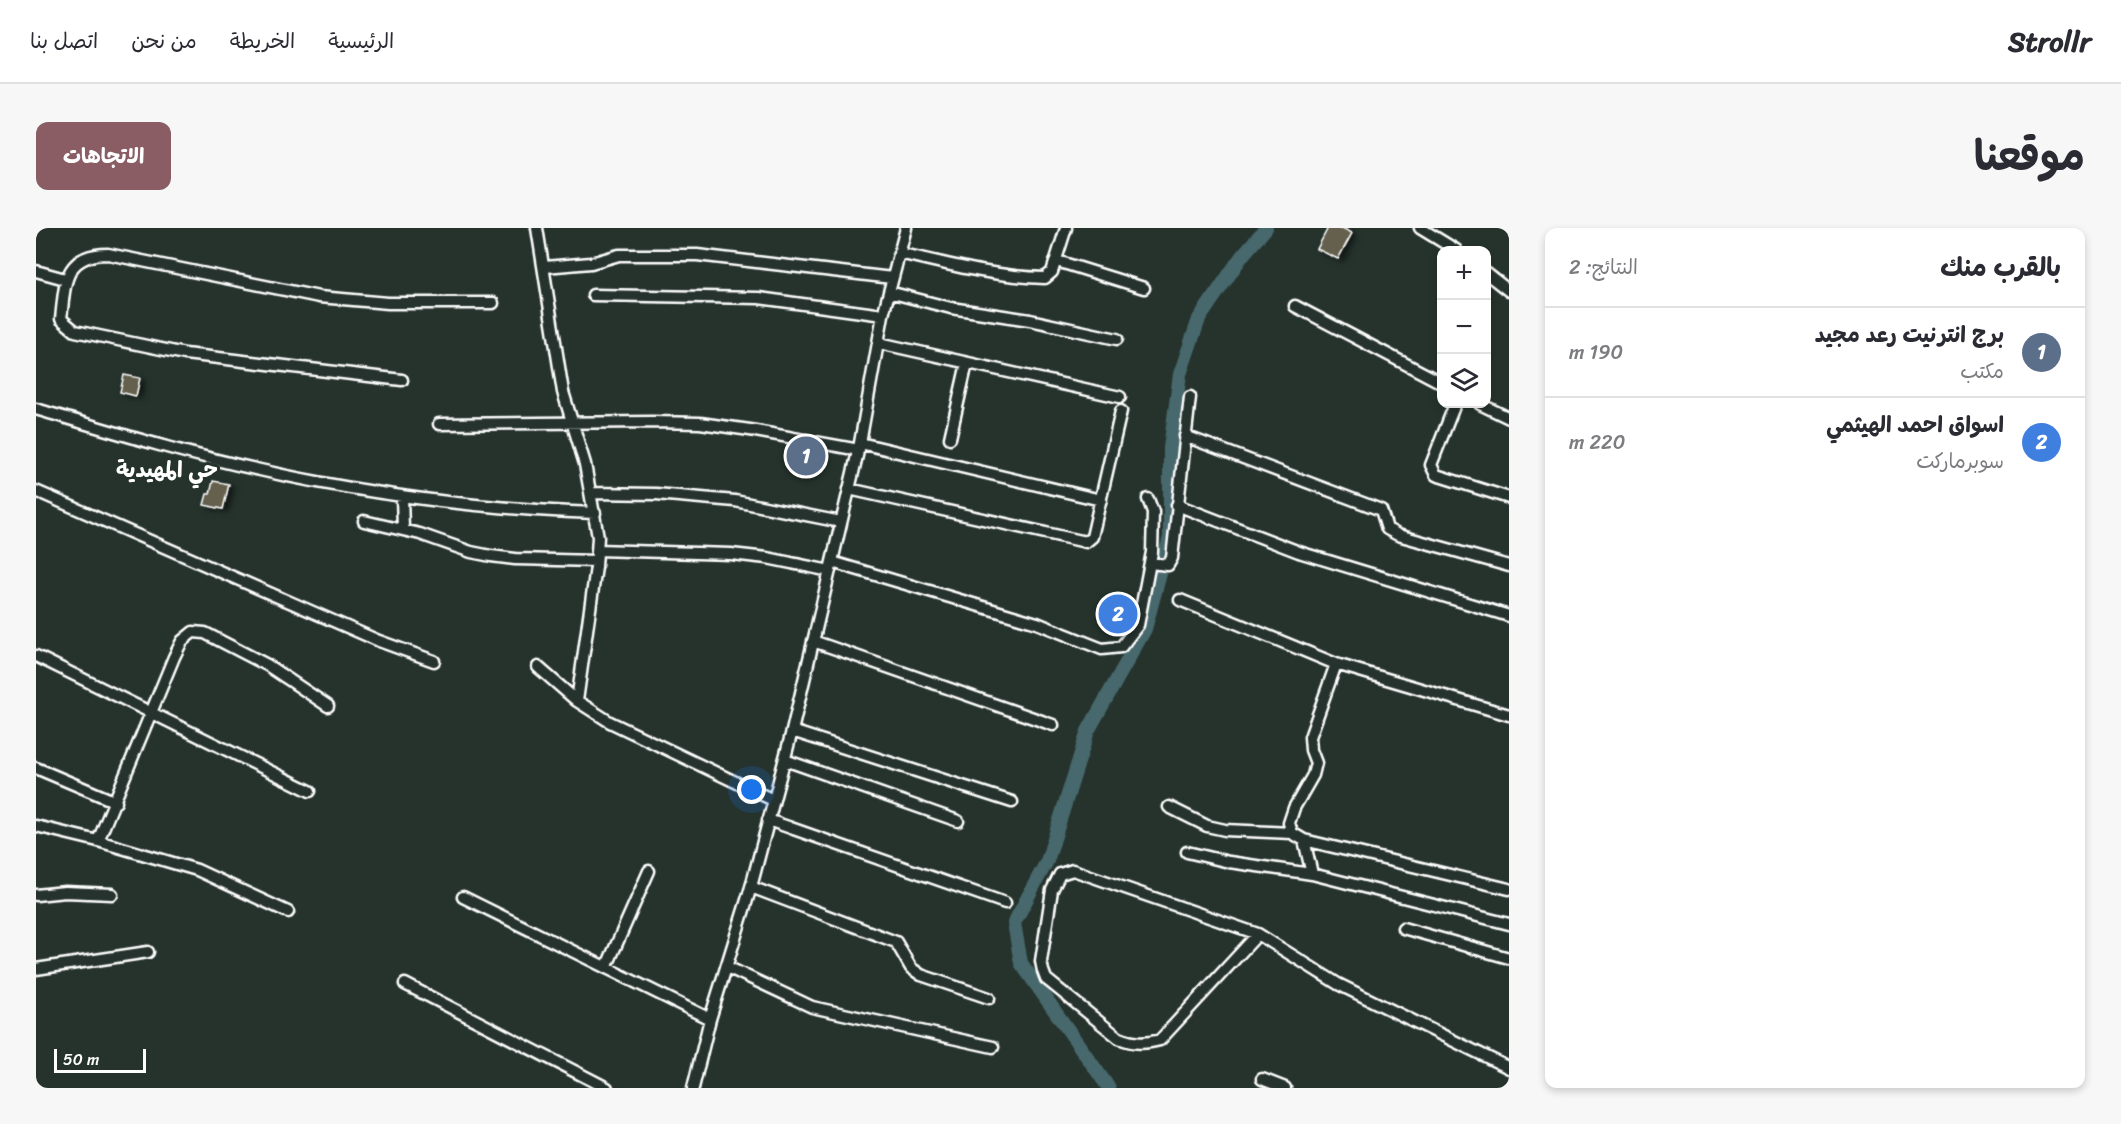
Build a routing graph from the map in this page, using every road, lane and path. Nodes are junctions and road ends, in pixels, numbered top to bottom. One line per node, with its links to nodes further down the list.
1 (537, 228): 8 (street)
2 (906, 228): 6 (street)
3 (1066, 228): 7 (street)
4 (1420, 228): 5 (street)
5 (1449, 246)
6 (899, 253): 7 (street); 11 (street)
7 (1057, 261): 13 (street)
8 (544, 267): 11 (street); 32 (street)
9 (36, 271): 12 (street)
10 (1491, 277): 14 (street)
11 (892, 278): 15 (street)
12 (65, 279): 17 (street); 23 (street)
13 (1144, 288)
14 (1509, 291)
15 (889, 292): 19 (street); 20 (street)
16 (592, 295): 19 (street)
17 (493, 303)
18 (1295, 306): 24 (street)
19 (883, 315): 21 (street)
20 (1117, 339)
21 (879, 343): 22 (street); 36 (street)
22 (968, 363): 25 (street); 35 (street)
23 (402, 380)
24 (1437, 380)
25 (1120, 397)
26 (1190, 397): 34 (street)
27 (1453, 408): 41 (street)
28 (1488, 408): 31 (street)
29 (36, 409): 40 (street)
30 (1121, 411): 43 (street)
31 (1509, 418)
32 (571, 423): 33 (street); 36 (street); 39 (street)
33 (439, 424)
34 (1185, 436): 44 (street); 52 (street)
35 (950, 438)
36 (860, 447): 37 (street); 43 (street)
37 (849, 489): 43 (street); 47 (street)
38 (36, 491): 57 (street)
39 (591, 492): 45 (street); 47 (street)
40 (402, 496): 45 (street); 48 (street)
41 (1509, 498)
42 (1148, 499): 50 (street)
43 (1101, 500)
44 (1177, 505): 50 (street); 54 (street)
45 (595, 513): 49 (street)
46 (364, 521): 48 (street)
47 (841, 522): 51 (street)
48 (403, 529): 49 (street)
49 (597, 556): 51 (street); 60 (street)
50 (1150, 563): 51 (street)
51 (831, 566): 55 (street)
52 (1509, 566)
53 (1180, 600): 58 (street)
54 (1509, 616)
55 (813, 641): 64 (street); 65 (street)
56 (36, 656): 62 (street)
57 (434, 661)
58 (1336, 664): 63 (street); 76 (street)
59 (538, 667): 60 (street)
60 (577, 701): 69 (street)
61 (328, 706): 62 (street)
62 (150, 711): 68 (street); 70 (street)
63 (1509, 715)
64 (1053, 725)
65 (792, 731): 66 (street); 71 (street)
66 (785, 760): 69 (street); 74 (street)
67 (36, 768): 70 (street)
68 (310, 791)
69 (773, 800): 73 (street)
70 (116, 802): 78 (street)
71 (1012, 802)
72 (1169, 807): 76 (street)
73 (768, 820): 82 (street); 87 (street)
74 (958, 821)
75 (36, 826): 78 (street)
76 (1292, 832): 77 (street)
77 (1304, 840): 81 (street); 83 (street)
78 (98, 841): 88 (street)
79 (1187, 852): 81 (street)
80 (649, 871): 94 (street)
81 (1312, 874): 89 (street)
82 (751, 887): 95 (street); 98 (street)
83 (1509, 889)
84 (112, 894): 85 (street)
85 (36, 895)
86 (463, 897): 94 (street)
87 (1005, 903)
88 (288, 912)
89 (1509, 924)
90 (1403, 928): 93 (street)
91 (1258, 934): 91 (street); 101 (street)
92 (148, 952): 96 (street)
93 (1509, 958)
94 (606, 968): 99 (street)
95 (727, 968): 99 (street); 100 (street)
96 (36, 969)
97 (405, 984): 103 (street)
98 (989, 998)
99 (710, 1019): 104 (street)
100 (993, 1047)
101 (1509, 1068)
102 (1262, 1079): 105 (street)
103 (607, 1088)
104 (693, 1088)
105 (1285, 1088)

